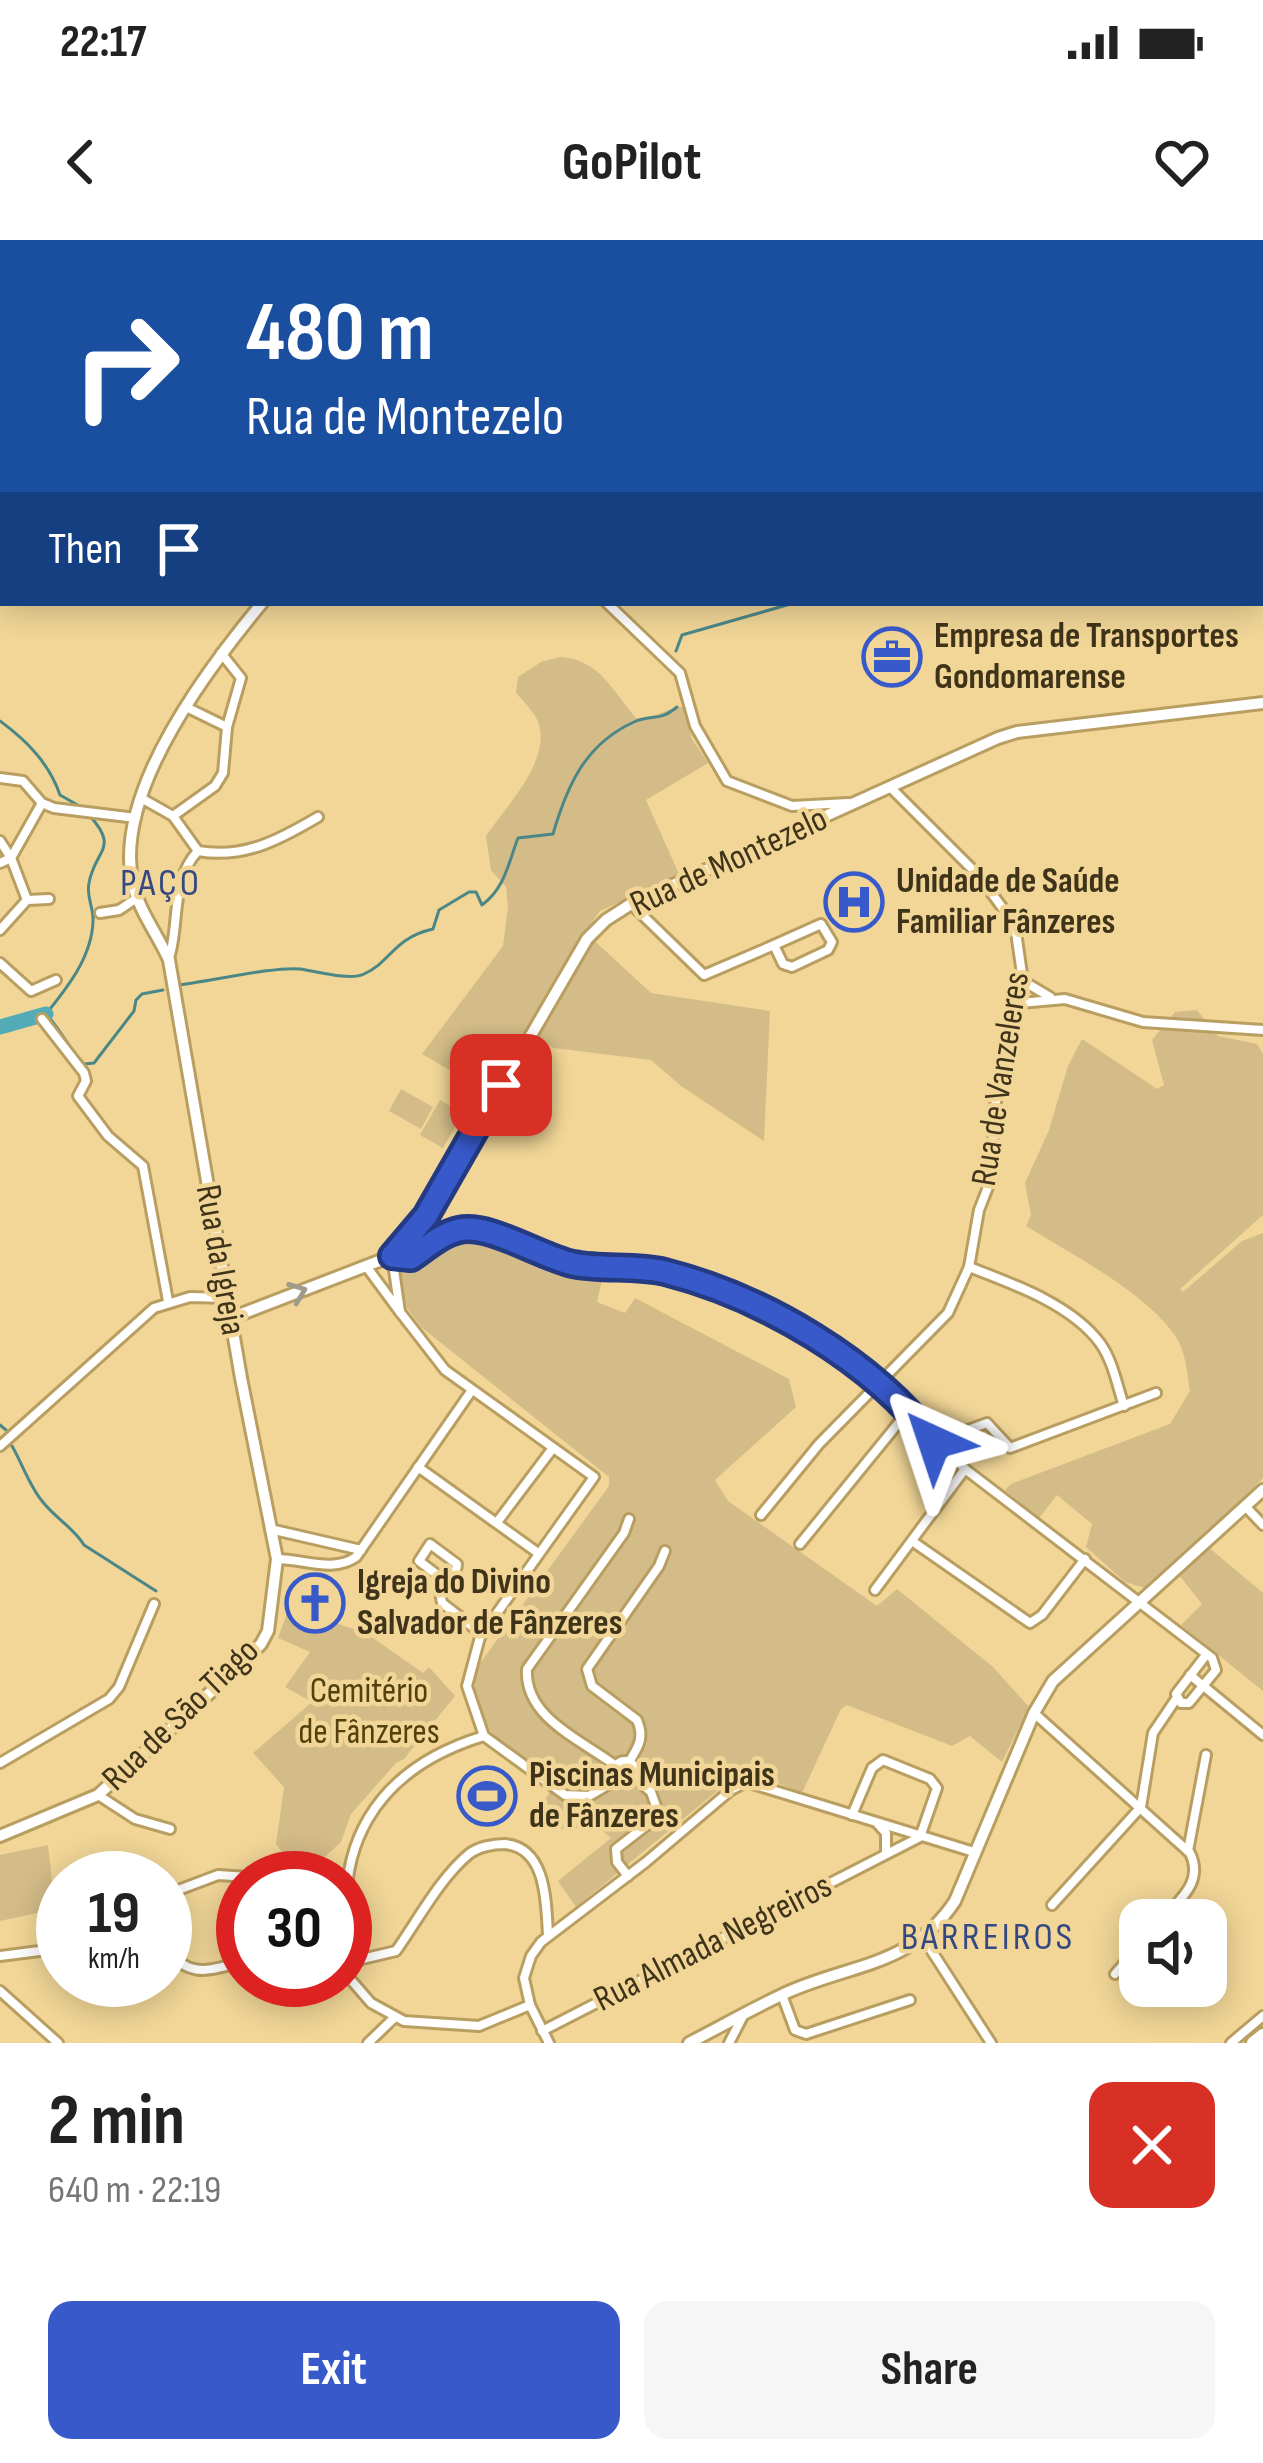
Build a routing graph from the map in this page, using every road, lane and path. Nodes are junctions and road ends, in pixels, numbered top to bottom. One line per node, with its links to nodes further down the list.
1 (259, 606): 3 (street)
2 (610, 606): 12 (street)
3 (221, 652): 5 (street); 6 (street)
4 (1263, 703): 8 (street, Rua de Montezelo)
5 (186, 707): 6 (street); 9 (street)
6 (227, 727): 13 (street)
7 (0, 778): 10 (street)
8 (891, 788): 11 (street, Rua de Montezelo); 31 (street, Rua de Vanzeleres)
9 (140, 798): 13 (street); 15 (street)
10 (41, 803): 15 (street); 19 (street)
11 (855, 804): 12 (street); 16 (street, Rua de Montezelo)
12 (792, 806): 16 (street)
13 (173, 816): 18 (street)
14 (318, 817): 18 (street)
15 (136, 818): 21 (street)
16 (805, 826): 24 (street, Rua de Montezelo)
17 (0, 841): 19 (street)
18 (198, 851): 28 (street)
19 (11, 858): 20 (street); 23 (street)
20 (0, 863)
21 (137, 898): 25 (street); 28 (street, Rua da Igreja)
22 (50, 899): 23 (street)
23 (27, 900): 26 (street)
24 (631, 904): 27 (street); 36 (street, Rua de Montezelo)
25 (100, 913)
26 (0, 930)
27 (774, 944): 27 (street)
28 (169, 960): 39 (street, Rua da Igreja)
29 (0, 963): 30 (street)
30 (56, 980)
31 (1023, 981): 32 (street); 33 (street, Rua de Vanzeleres)
32 (1052, 998): 33 (street); 35 (street)
33 (1020, 1003): 38 (street, Rua de Vanzeleres)
34 (42, 1019): 40 (street)
35 (1263, 1030)
36 (392, 1256): 37 (street, Rua de Montezelo); 41 (street); 43 (street)
37 (366, 1266): 41 (street); 42 (street, Rua de Montezelo, one-way to 37)
38 (969, 1267): 43 (street, Rua de Vanzeleres); 46 (street)
39 (227, 1298): 40 (street); 42 (street, Rua da Igreja)
40 (168, 1301): 49 (street)
41 (400, 1312): 44 (street)
42 (231, 1318): 59 (street, Rua da Igreja)
43 (876, 1382): 47 (street); 55 (street, Rua de Vanzeleres)
44 (472, 1390): 50 (street); 51 (street)
45 (1156, 1393): 46 (street)
46 (1124, 1406): 48 (street)
47 (909, 1410): 48 (street); 61 (street)
48 (934, 1442): 52 (street)
49 (0, 1446)
50 (553, 1448): 57 (street); 64 (street)
51 (418, 1467): 57 (street); 62 (street)
52 (965, 1469): 60 (street); 66 (street)
53 (1263, 1490): 54 (street)
54 (1245, 1506): 58 (street); 69 (street)
55 (761, 1515)
56 (629, 1519): 82 (street)
57 (498, 1521): 64 (street)
58 (1263, 1525)
59 (270, 1529): 62 (street); 65 (street, Rua da Igreja)
60 (912, 1541): 66 (street); 68 (street)
61 (800, 1544)
62 (361, 1550): 65 (street)
63 (665, 1551): 81 (street)
64 (538, 1553): 71 (street)
65 (277, 1559): 85 (street, Rua de São Tiago)
66 (1084, 1559): 69 (street)
67 (448, 1582): 67 (street); 71 (street)
68 (875, 1590)
69 (1139, 1600): 72 (street); 76 (street)
70 (154, 1604): 80 (street)
71 (482, 1634): 78 (street)
72 (1207, 1654): 73 (street); 74 (street)
73 (1190, 1676): 74 (street); 75 (street)
74 (1203, 1686): 75 (street); 77 (street)
75 (1176, 1700): 86 (street)
76 (1034, 1713): 86 (street); 94 (street)
77 (1263, 1735)
78 (484, 1736): 84 (street); 92 (street)
79 (1206, 1755): 93 (street)
80 (0, 1762)
81 (629, 1762): 82 (street); 83 (street)
82 (616, 1766): 84 (street)
83 (634, 1777): 84 (street); 96 (street)
84 (617, 1779)
85 (98, 1795): 89 (street); 90 (street, Rua de São Tiago)
86 (1141, 1807): 93 (street); 98 (street)
87 (852, 1815): 88 (street); 91 (street); 96 (street)
88 (877, 1823): 91 (street); 95 (street)
89 (170, 1829)
90 (0, 1836)
91 (920, 1837): 94 (street); 95 (street, Rua Almada Negreiros)
92 (352, 1851)
93 (1188, 1851): 97 (street)
94 (974, 1852): 100 (street)
95 (885, 1856): 115 (street, Rua Almada Negreiros)
96 (628, 1876): 99 (street)
97 (1179, 1899)
98 (1052, 1905)
99 (548, 1936): 103 (street); 110 (street)
100 (924, 1940): 107 (street); 123 (street)
101 (36, 1951): 102 (street)
102 (0, 1956)
103 (372, 1956)
104 (1119, 1969): 105 (street)
105 (1115, 1974)
106 (0, 1991): 117 (street)
107 (782, 1995): 108 (street); 111 (street)
108 (910, 2000)
109 (372, 2004): 113 (street)
110 (530, 2005): 114 (street); 115 (street)
111 (744, 2014): 121 (street); 122 (street)
112 (1263, 2016): 124 (street)
113 (394, 2018): 114 (street); 118 (street)
114 (460, 2026): 119 (street)
115 (542, 2030): 120 (street)
116 (1263, 2035): 125 (main road)
117 (58, 2043)
118 (368, 2043)
119 (463, 2043)
120 (549, 2043)
121 (689, 2043)
122 (729, 2043)
123 (992, 2043)
124 (1231, 2043)
125 (1253, 2043)

